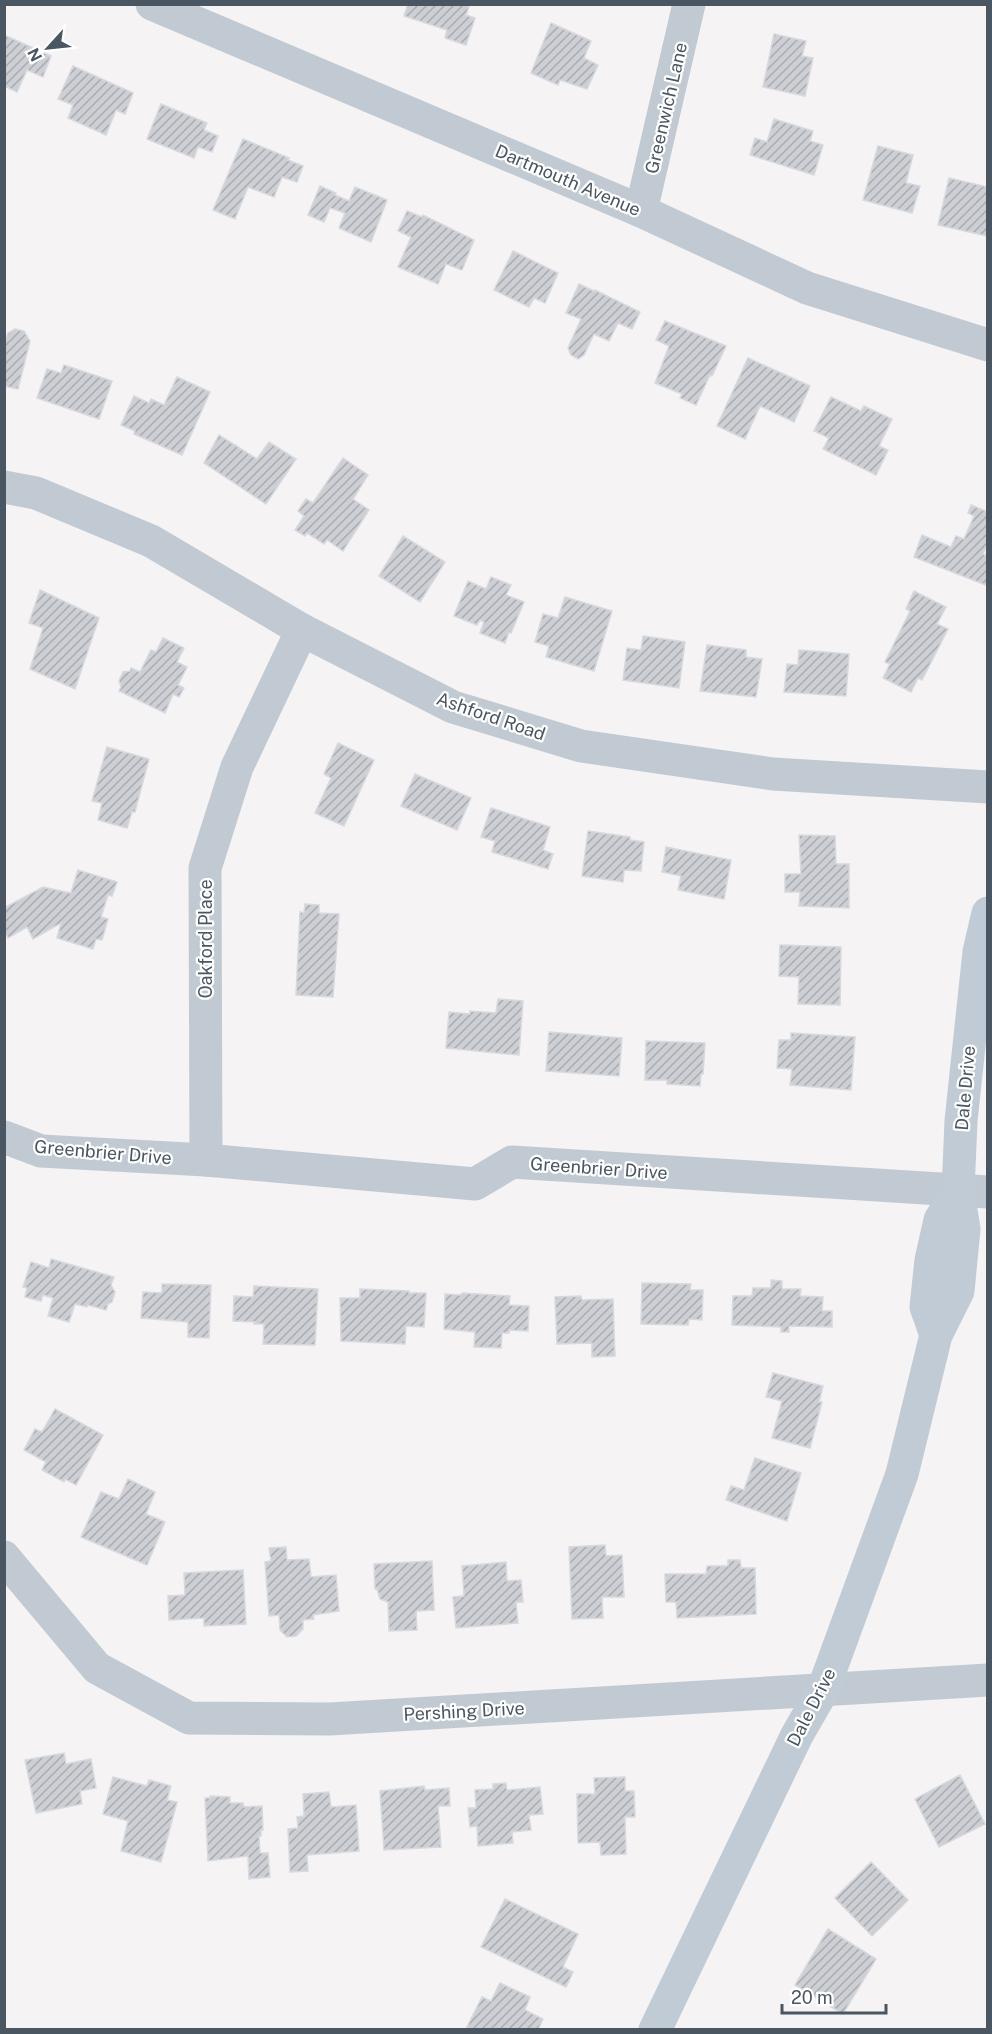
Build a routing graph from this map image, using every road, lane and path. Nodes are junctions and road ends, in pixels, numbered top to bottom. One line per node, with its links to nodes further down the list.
1 (152, 4): 3 (street, Dartmouth Avenue)
2 (689, 4): 3 (street, Greenwich Lane)
3 (641, 211): 4 (street, Dartmouth Avenue)
4 (987, 345)
5 (4, 487): 6 (street, Ashford Road)
6 (302, 630): 7 (street, Ashford Road); 10 (street, Oakford Place)
7 (987, 787)
8 (987, 913): 11 (street, Dale Drive)
9 (4, 1137): 10 (street, Greenbrier Drive)
10 (206, 1160): 11 (street, Greenbrier Drive)
11 (973, 1192): 14 (street, Dale Drive)
12 (4, 1557): 14 (street, Pershing Drive)
13 (987, 1680): 14 (street, Pershing Drive)
14 (824, 1690): 15 (street, Dale Drive)
15 (656, 2030)

